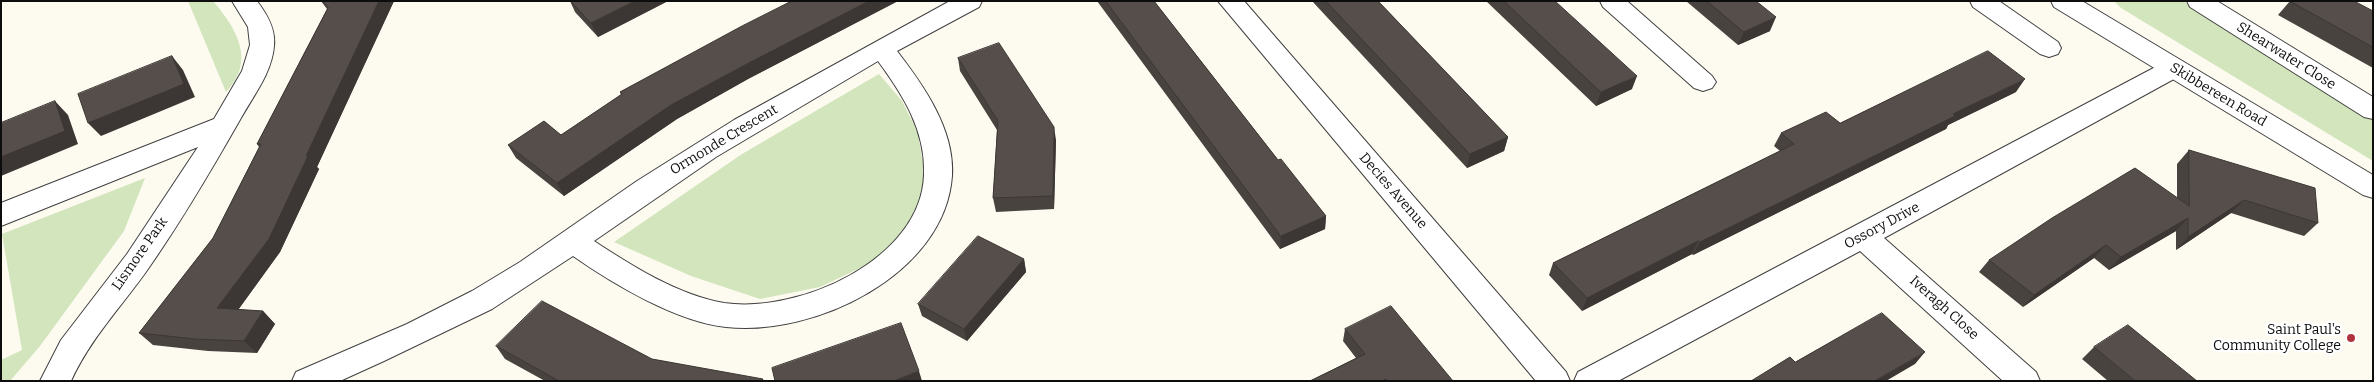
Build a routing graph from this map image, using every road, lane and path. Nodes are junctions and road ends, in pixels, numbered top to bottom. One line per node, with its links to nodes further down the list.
1 (244, 1): 13 (street, Lismore Park)
2 (970, 1): 8 (street, Ormonde Crescent)
3 (1230, 1): 20 (street, Decies Avenue)
4 (1612, 1): 11 (street)
5 (1982, 1): 9 (street)
6 (2063, 1): 10 (street, Skibbereen Road)
7 (2200, 1): 12 (street, Shearwater Close)
8 (882, 48): 17 (street, Ormonde Crescent); 17 (street)
9 (2049, 48)
10 (2174, 68): 14 (street, Skibbereen Road); 16 (street, Ossory Drive)
11 (1703, 82)
12 (2373, 110)
13 (223, 126): 15 (street); 18 (street, Lismore Park)
14 (2373, 188)
15 (1, 216)
16 (1863, 236): 21 (street, Ossory Drive); 22 (street, Iveragh Close)
17 (572, 241): 19 (street, Ormonde Crescent)
18 (55, 381)
19 (307, 381)
20 (1555, 381)
21 (1590, 381)
22 (2025, 381)

